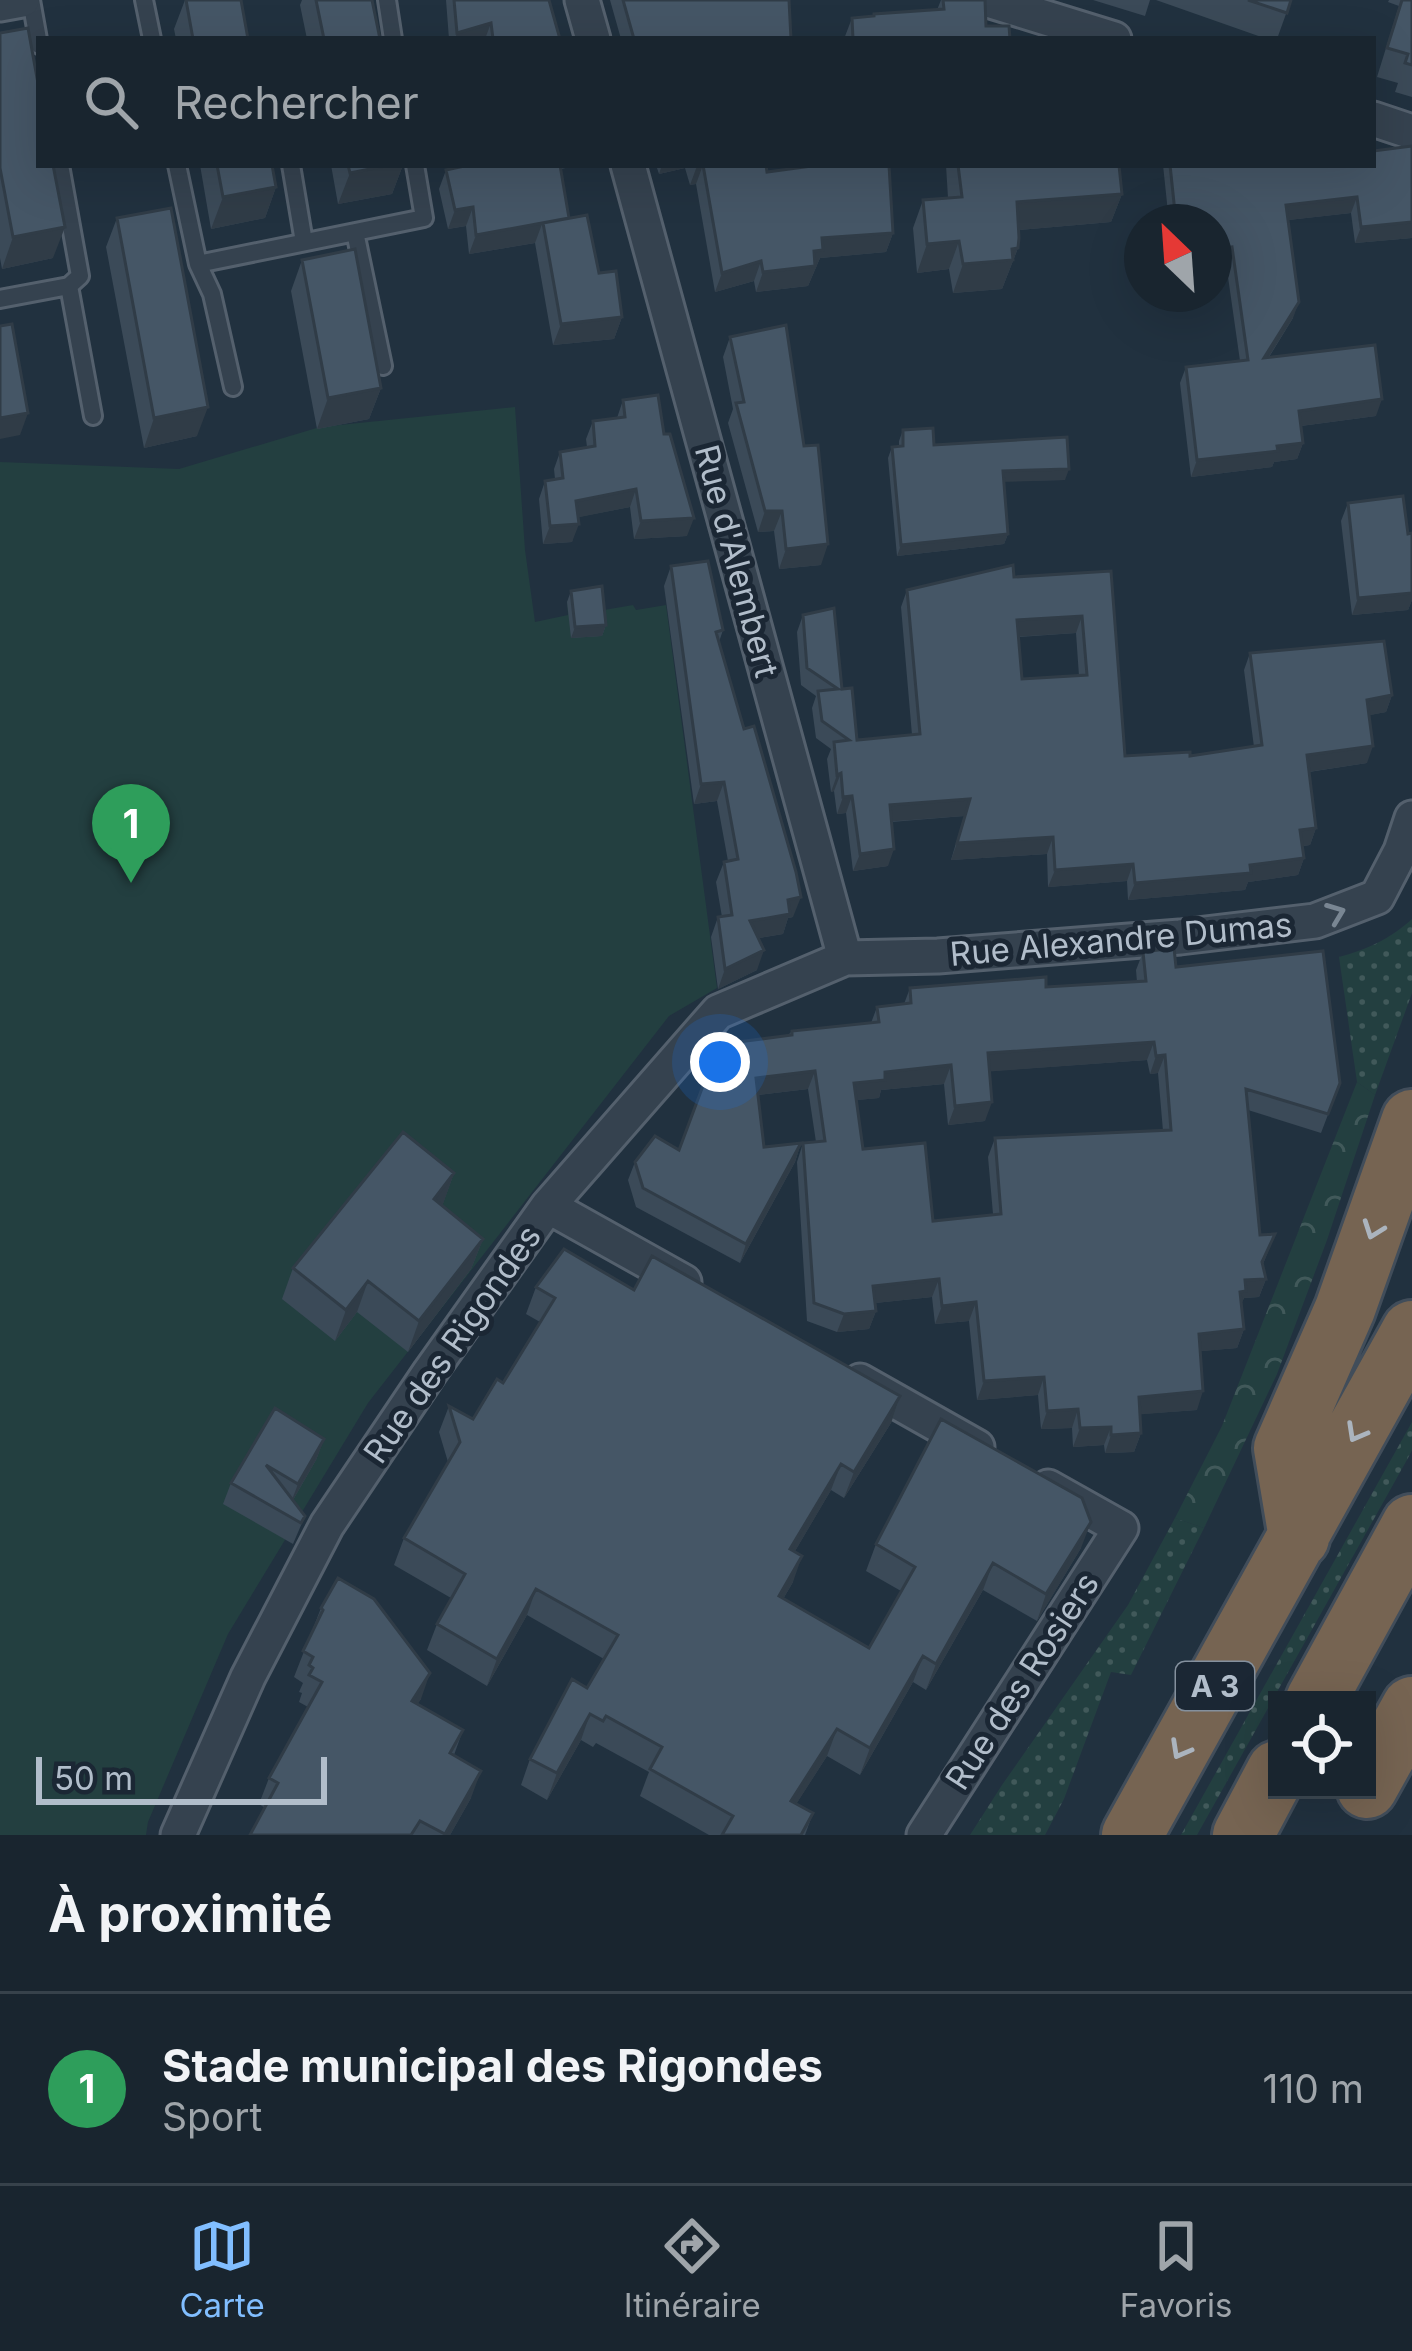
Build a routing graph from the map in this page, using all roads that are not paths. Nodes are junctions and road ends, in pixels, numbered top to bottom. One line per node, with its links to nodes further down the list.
1 (27, 0): 6 (street); 7 (lane)
2 (144, 0): 8 (lane)
3 (387, 0): 9 (lane)
4 (582, 0): 10 (street)
5 (988, 0): 11 (street)
6 (0, 4)
7 (37, 36)
8 (151, 36)
9 (393, 36)
10 (591, 36)
11 (1104, 36)
12 (1376, 120): 13 (street)
13 (1412, 132)
14 (61, 168): 22 (lane)
15 (179, 168): 21 (lane)
16 (292, 168): 20 (lane)
17 (416, 168): 19 (lane)
18 (629, 168): 28 (street, Rue d'Alembert)
19 (355, 232): 20 (lane); 24 (lane)
20 (304, 242): 21 (lane)
21 (198, 264): 25 (lane)
22 (69, 286): 23 (lane); 26 (lane)
23 (0, 299)
24 (383, 366)
25 (233, 387)
26 (93, 416)
27 (1412, 818): 28 (street, Rue Alexandre Dumas, one-way to 27)
28 (845, 958): 30 (street, Rue des Rigondes)
29 (1412, 1120): 35 (highway, one-way to 35)
30 (548, 1206): 31 (street); 41 (street, Rue des Rigondes)
31 (710, 1297)
32 (1412, 1330): 35 (highway, A 3, one-way to 35)
33 (834, 1366): 42 (street, Rue des Rosiers)
34 (1412, 1525): 36 (highway)
35 (1299, 1538): 43 (highway, A 3, one-way to 43)
36 (1321, 1691)
37 (1412, 1707): 38 (highway)
38 (1376, 1771)
39 (1268, 1789): 44 (highway)
40 (1361, 1799): 45 (highway)
41 (178, 1835)
42 (924, 1835)
43 (1132, 1835)
44 (1243, 1835)
45 (1341, 1835)

